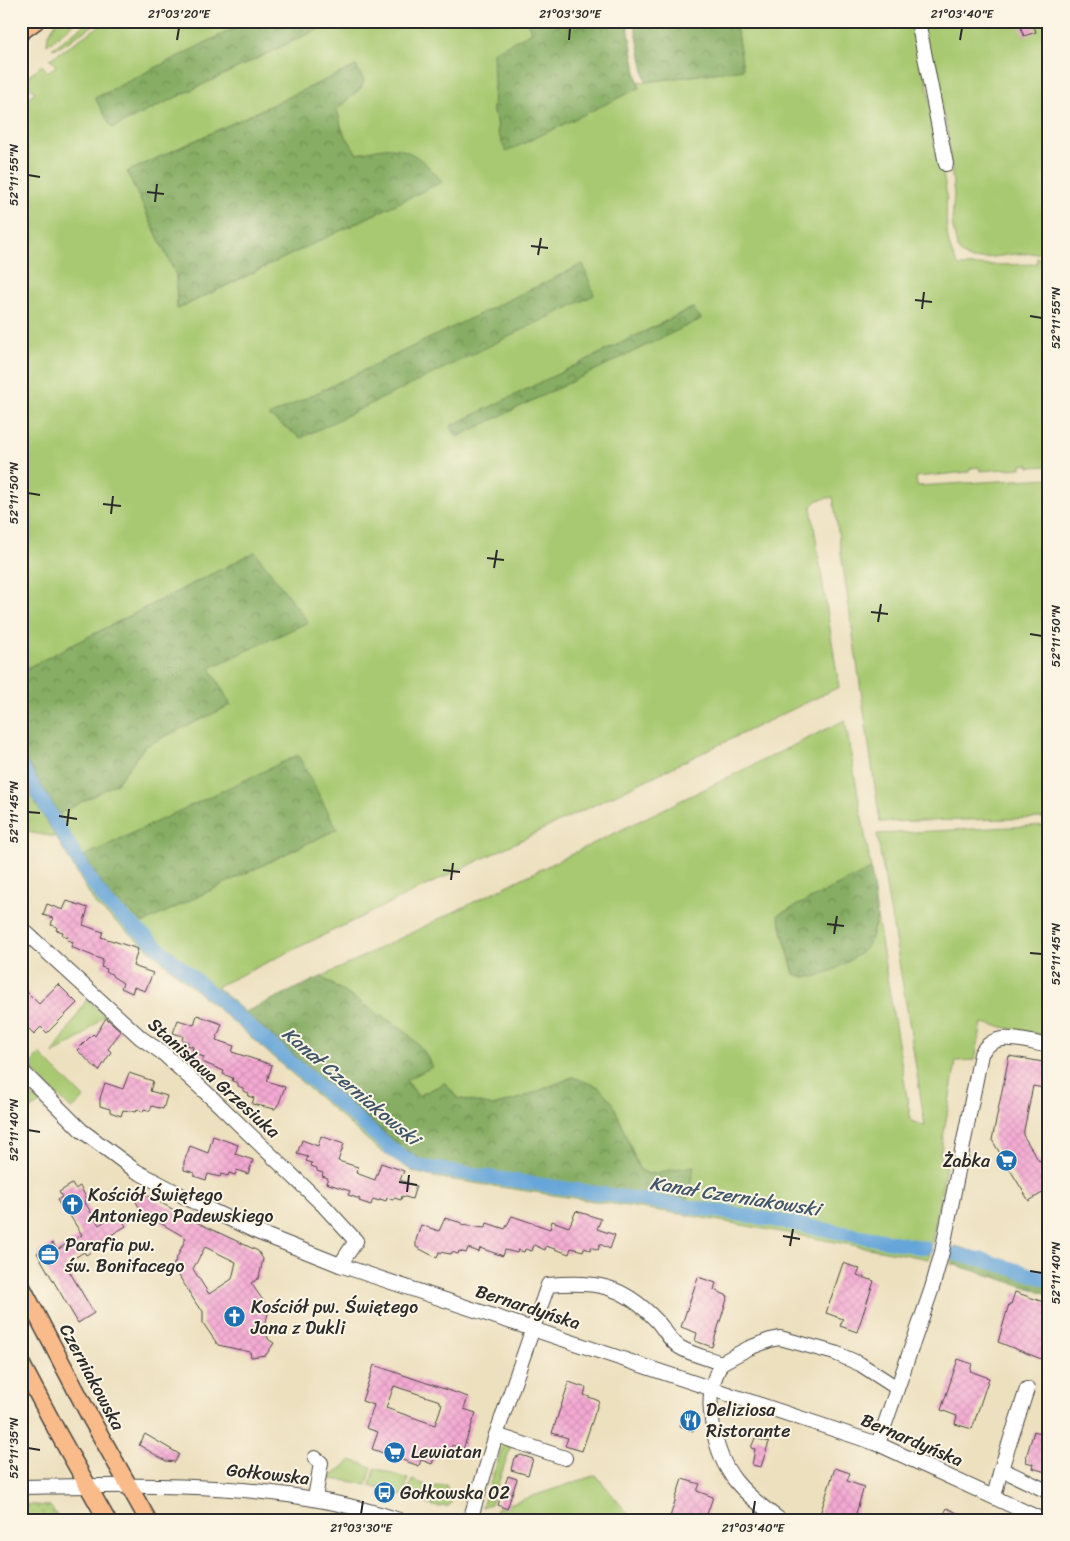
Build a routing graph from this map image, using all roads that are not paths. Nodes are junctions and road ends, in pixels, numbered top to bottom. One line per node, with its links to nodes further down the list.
1 (36, 21): 3 (main road)
2 (918, 21): 4 (street)
3 (21, 32)
4 (946, 164)
5 (21, 928): 8 (street, Stanisława Grzesiuka)
6 (1049, 1046): 14 (street)
7 (26, 1075): 8 (street, Bernardyńska)
8 (340, 1265): 10 (street, Bernardyńska)
9 (21, 1284): 23 (main road, Czerniakowska)
10 (533, 1329): 12 (street); 13 (street, Bernardyńska); 16 (street)
11 (21, 1363): 21 (main road)
12 (721, 1363): 13 (street); 14 (street)
13 (712, 1388): 17 (street, Bernardyńska); 31 (street)
14 (897, 1388): 17 (street)
15 (1027, 1389): 20 (street)
16 (496, 1435): 19 (street); 30 (street)
17 (878, 1444): 25 (street, Bernardyńska)
18 (316, 1458): 26 (street)
19 (565, 1458)
20 (1001, 1469): 24 (street); 25 (street)
21 (88, 1486): 22 (street, Gołkowska); 23 (street, Gołkowska); 27 (main road)
22 (21, 1487)
23 (129, 1487): 26 (street, Gołkowska); 28 (main road, Czerniakowska)
24 (1049, 1492)
25 (994, 1497): 32 (street, Bernardyńska)
26 (316, 1498): 29 (street, Gołkowska)
27 (107, 1520)
28 (148, 1520)
29 (399, 1520)
30 (470, 1520)
31 (780, 1520)
32 (1043, 1520)

